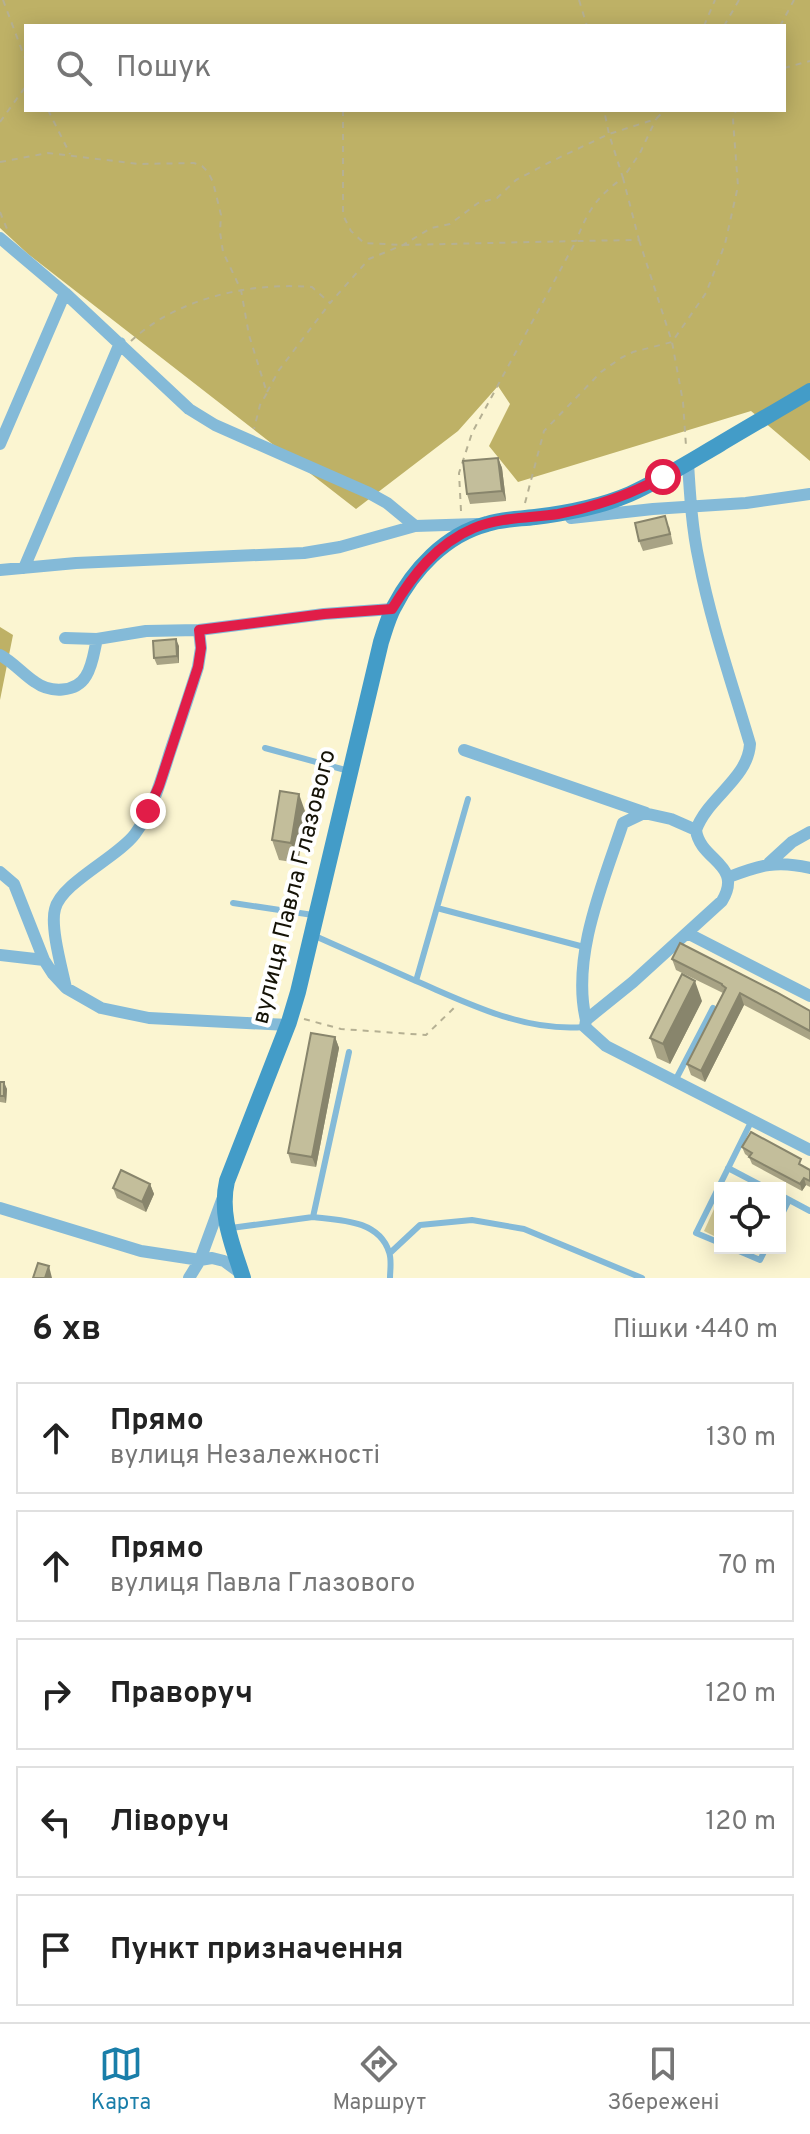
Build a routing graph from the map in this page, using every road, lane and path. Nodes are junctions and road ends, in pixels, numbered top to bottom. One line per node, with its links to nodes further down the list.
1 (3, 0): 10 (path)
2 (579, 0): 6 (path)
3 (715, 0): 7 (path)
4 (739, 0): 8 (path)
5 (794, 0): 9 (path)
6 (586, 24)
7 (705, 24)
8 (725, 24)
9 (781, 24)
10 (24, 56)
11 (810, 61): 12 (path)
12 (786, 67)
13 (24, 89): 20 (path)
14 (49, 112): 22 (path)
15 (343, 112): 28 (path)
16 (604, 112): 21 (path)
17 (661, 112): 19 (path)
18 (735, 112): 32 (path)
19 (656, 119): 21 (path); 24 (path)
20 (0, 122)
21 (609, 134): 24 (path); 28 (path)
22 (70, 155): 23 (path); 29 (path)
23 (0, 162)
24 (623, 178): 26 (path); 27 (path)
25 (0, 238): 30 (street)
26 (639, 240): 27 (path); 32 (path)
27 (576, 241): 28 (path); 44 (path)
28 (403, 245): 31 (path)
29 (241, 290): 31 (path); 33 (path); 35 (path)
30 (65, 293): 33 (street); 37 (street)
31 (330, 303): 35 (path)
32 (672, 342): 38 (path); 41 (path)
33 (122, 345): 36 (street); 45 (street)
34 (810, 391): 38 (main road)
35 (267, 393): 36 (path)
36 (250, 441): 43 (street)
37 (0, 444)
38 (688, 463): 40 (street); 41 (main road)
39 (810, 494): 40 (street)
40 (691, 507): 42 (street); 57 (street)
41 (520, 519): 44 (main road)
42 (561, 519)
43 (415, 526): 44 (street); 45 (street)
44 (474, 526): 47 (main road, вулиця Павла Глазового)
45 (24, 568): 46 (street)
46 (0, 570)
47 (392, 609): 48 (street); 54 (main road, вулиця Павла Глазового)
48 (199, 630): 50 (street); 72 (street)
49 (65, 638): 50 (street)
50 (97, 639): 51 (street)
51 (0, 655)
52 (265, 748): 54 (lane)
53 (464, 750): 56 (street)
54 (349, 771): 65 (main road, вулиця Павла Глазового)
55 (468, 799): 64 (lane)
56 (646, 813): 57 (street); 68 (street)
57 (696, 830): 62 (street)
58 (810, 832): 59 (street)
59 (769, 863): 60 (street); 62 (street)
60 (810, 868)
61 (0, 872): 70 (street)
62 (729, 877): 66 (street)
63 (233, 903): 65 (lane)
64 (437, 908): 68 (lane); 71 (lane)
65 (316, 916): 67 (main road, вулиця Павла Глазового)
66 (687, 933): 73 (street); 77 (street)
67 (312, 934): 71 (lane); 76 (main road, вулиця Павла Глазового)
68 (585, 947): 77 (street)
69 (0, 955): 70 (street)
70 (44, 960): 72 (street)
71 (416, 981): 74 (lane)
72 (66, 988): 76 (street)
73 (810, 996)
74 (462, 1001): 76 (path); 77 (lane)
75 (713, 1008): 79 (lane)
76 (289, 1020): 85 (main road, вулиця Павла Глазового)
77 (585, 1024): 79 (street)
78 (349, 1052): 92 (lane)
79 (675, 1081): 80 (street)
80 (752, 1120): 81 (street); 82 (lane)
81 (810, 1150)
82 (728, 1168): 83 (lane); 84 (lane)
83 (721, 1182)
84 (755, 1182)
85 (224, 1194): 93 (main road); 98 (street, вулиця Павла Глазового)
86 (714, 1196): 94 (lane)
87 (786, 1198): 88 (lane)
88 (789, 1200): 89 (lane); 91 (lane)
89 (786, 1206)
90 (0, 1208): 98 (street)
91 (810, 1211)
92 (313, 1217): 93 (lane); 95 (lane)
93 (227, 1228): 99 (main road)
94 (714, 1240)
95 (390, 1253): 101 (lane); 102 (lane)
96 (746, 1254): 97 (lane)
97 (763, 1254)
98 (200, 1260): 99 (street); 100 (street, вулиця Павла Глазового)
99 (242, 1276)
100 (189, 1278)
101 (390, 1278)
102 (642, 1278)

